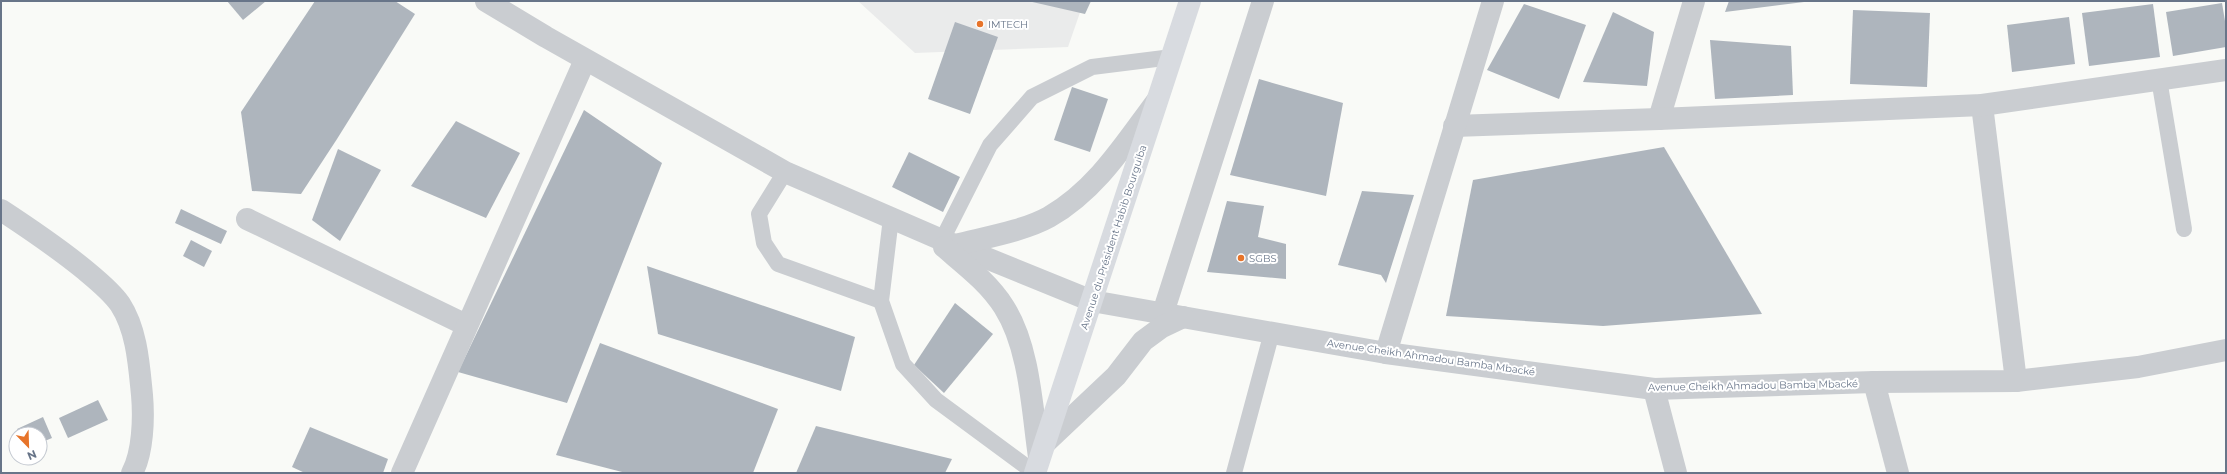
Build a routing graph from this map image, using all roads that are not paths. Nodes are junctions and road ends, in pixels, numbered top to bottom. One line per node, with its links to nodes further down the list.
1 (1190, 1): 6 (main road, Avenue du Président Habib Bourguiba)
2 (1263, 1): 22 (street)
3 (1493, 1): 13 (street)
4 (1694, 1): 12 (street)
5 (490, 2): 7 (street, Avenue Cheikh Ahmadou Bamba Mbacké)
6 (1172, 57): 10 (main road, Avenue du Président Habib Bourguiba); 19 (lane)
7 (585, 60): 14 (street, Avenue Cheikh Ahmadou Bamba Mbacké); 23 (street)
8 (2226, 70): 9 (street)
9 (2159, 79): 11 (street); 18 (lane)
10 (1160, 97): 19 (street); 20 (main road, Avenue du Président Habib Bourguiba)
11 (1982, 105): 12 (street); 27 (street)
12 (1659, 119): 13 (street)
13 (1454, 126): 26 (street)
14 (785, 172): 16 (street, Avenue Cheikh Ahmadou Bamba Mbacké); 21 (lane)
15 (1, 210): 31 (street)
16 (891, 218): 19 (street, Avenue Cheikh Ahmadou Bamba Mbacké); 21 (lane)
17 (247, 219): 23 (street)
18 (2184, 229)
19 (941, 239): 20 (street, Avenue Cheikh Ahmadou Bamba Mbacké); 30 (street)
20 (1092, 301): 22 (street, Avenue Cheikh Ahmadou Bamba Mbacké); 30 (main road, Avenue du Président Habib Bourguiba)
21 (881, 302): 30 (lane)
22 (1173, 315): 24 (street, Avenue Cheikh Ahmadou Bamba Mbacké); 30 (street)
23 (466, 325): 32 (street)
24 (1272, 332): 26 (street, Avenue Cheikh Ahmadou Bamba Mbacké); 33 (lane)
25 (2226, 350): 27 (street, Avenue Cheikh Ahmadou Bamba Mbacké)
26 (1386, 353): 29 (street, Avenue Cheikh Ahmadou Bamba Mbacké)
27 (2016, 381): 28 (street, Avenue Cheikh Ahmadou Bamba Mbacké)
28 (1874, 382): 29 (street, Avenue Cheikh Ahmadou Bamba Mbacké); 35 (street)
29 (1654, 389): 34 (street)
30 (1038, 462)
31 (132, 473)
32 (402, 473)
33 (1234, 473)
34 (1676, 473)
35 (1898, 473)

